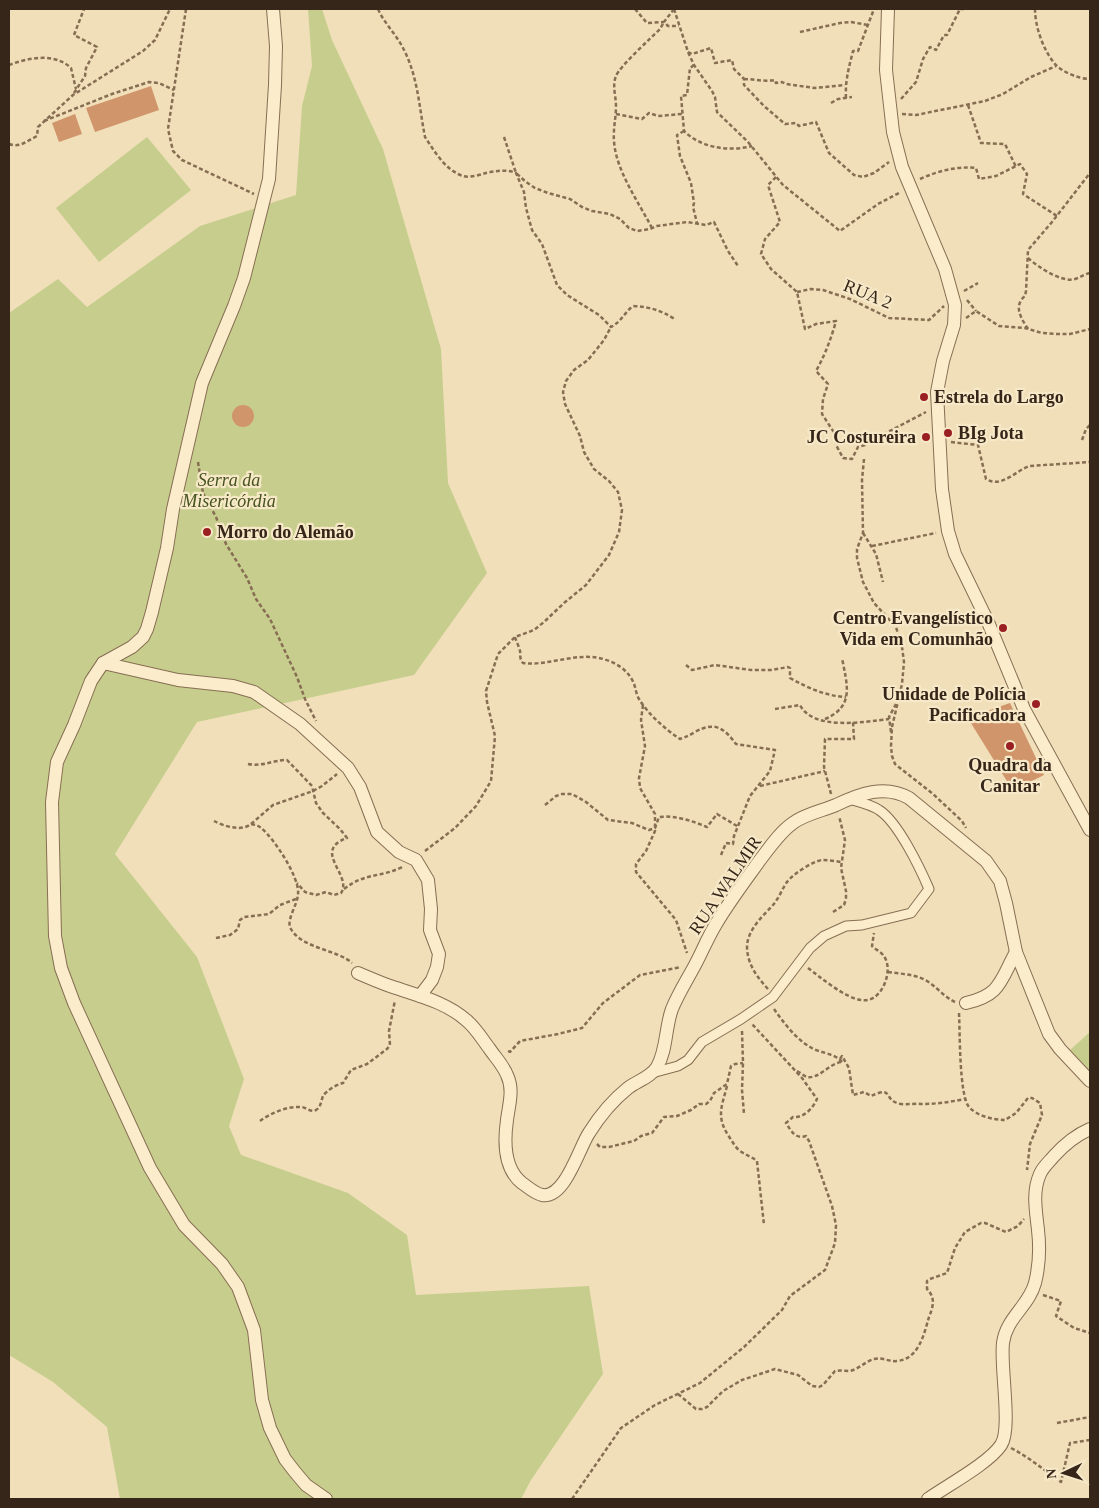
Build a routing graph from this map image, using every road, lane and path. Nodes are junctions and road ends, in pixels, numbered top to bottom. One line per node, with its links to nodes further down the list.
1 (84, 9): 23 (path)
2 (170, 9): 25 (path)
3 (186, 9): 24 (path)
4 (273, 9): 44 (street)
5 (378, 9): 40 (path)
6 (635, 9): 12 (path)
7 (674, 9): 12 (path); 14 (path)
8 (874, 9): 13 (path)
9 (888, 9): 30 (street)
10 (964, 9): 30 (path)
11 (1035, 9): 19 (path)
12 (664, 22): 14 (path); 31 (path)
13 (868, 25): 15 (path); 22 (path)
14 (679, 26): 16 (path)
15 (800, 32)
16 (688, 52): 18 (path); 20 (path)
17 (9, 65): 23 (path)
18 (694, 65): 32 (path); 37 (path)
19 (1056, 66): 21 (path); 29 (path)
20 (744, 78): 22 (path); 38 (path)
21 (1090, 79)
22 (845, 85): 27 (path)
23 (76, 89): 25 (path)
24 (174, 90): 33 (path); 44 (path)
25 (74, 95): 33 (path)
26 (852, 97): 27 (path)
27 (846, 98): 28 (path)
28 (831, 103)
29 (968, 105): 30 (path); 39 (path)
30 (889, 108): 38 (street)
31 (615, 114): 32 (path); 47 (path)
32 (682, 114): 34 (path)
33 (43, 122): 36 (path)
34 (684, 131): 37 (path); 46 (path)
35 (504, 137): 40 (path)
36 (9, 144)
37 (752, 146): 42 (path)
38 (898, 155): 43 (street)
39 (1016, 166): 43 (path); 45 (path)
40 (516, 173): 47 (path); 56 (path)
41 (1090, 173): 45 (path)
42 (776, 177): 43 (path); 52 (path)
43 (910, 185): 53 (street)
44 (264, 199): 72 (street)
45 (1057, 216): 48 (path)
46 (697, 223): 47 (path); 49 (path)
47 (652, 228)
48 (1028, 258): 50 (path); 57 (path)
49 (738, 266)
50 (1090, 273)
51 (978, 282): 53 (path, RUA 2)
52 (797, 292): 53 (path, RUA 2); 59 (path)
53 (954, 300): 55 (street)
54 (676, 320): 56 (path)
55 (955, 320): 57 (path); 59 (street)
56 (611, 327): 70 (path)
57 (1028, 329): 58 (path)
58 (1090, 329)
59 (937, 408): 62 (street)
60 (1090, 425): 61 (path)
61 (1082, 440)
62 (939, 441): 65 (path); 66 (street)
63 (197, 459): 81 (path)
64 (864, 459): 67 (path)
65 (1090, 462)
66 (948, 531): 68 (path); 95 (street)
67 (863, 533): 68 (path); 75 (path)
68 (872, 546): 69 (path)
69 (883, 582)
70 (514, 637): 76 (path); 98 (path)
71 (842, 658): 74 (path)
72 (103, 663): 98 (street); 138 (street)
73 (686, 665): 74 (path)
74 (846, 697): 79 (path)
75 (899, 700): 78 (path); 82 (path)
76 (643, 705): 86 (path); 94 (path)
77 (775, 710): 79 (path)
78 (889, 719): 80 (path); 82 (path)
79 (824, 720): 80 (path)
80 (853, 722): 84 (path)
81 (319, 725)
82 (891, 737): 96 (path)
83 (248, 764): 87 (path)
84 (825, 771): 86 (path); 90 (path)
85 (338, 773): 87 (path)
86 (760, 786): 93 (path)
87 (313, 791): 92 (path); 101 (path)
88 (849, 799): 90 (street, RUA WALMIR); 106 (street, RUA WALMIR); 107 (street)
89 (545, 805): 94 (path)
90 (835, 805): 99 (path); 108 (street, RUA WALMIR)
91 (214, 821): 92 (path)
92 (251, 824): 100 (path)
93 (738, 827): 94 (path); 97 (path)
94 (655, 828): 108 (path)
95 (1090, 830)
96 (969, 832)
97 (722, 855)
98 (416, 860): 101 (path); 112 (street)
99 (841, 862): 103 (path); 113 (path)
100 (297, 883): 101 (path); 102 (path)
101 (344, 889)
102 (297, 898): 104 (path); 110 (path)
103 (833, 912)
104 (216, 938)
105 (872, 946): 109 (path)
106 (1016, 952): 114 (street); 121 (street, RUA WALMIR)
107 (801, 960): 109 (path); 113 (street)
108 (692, 964): 116 (path); 120 (street, RUA WALMIR)
109 (888, 972): 114 (path)
110 (358, 973): 111 (street)
111 (396, 988): 112 (street); 125 (path)
112 (420, 996): 116 (street)
113 (770, 999): 115 (street); 117 (path)
114 (963, 1004): 123 (path)
115 (743, 1018): 118 (path); 119 (path); 120 (street)
116 (490, 1050): 127 (street)
117 (840, 1059): 119 (path); 123 (path)
118 (743, 1063): 122 (path); 124 (path)
119 (793, 1069): 133 (path)
120 (652, 1073): 127 (street)
121 (1090, 1081)
122 (727, 1084): 127 (path); 130 (path)
123 (965, 1099): 128 (path)
124 (744, 1114)
125 (260, 1121)
126 (1090, 1129): 129 (street)
127 (587, 1135)
128 (1027, 1173)
129 (1035, 1209): 131 (street); 133 (path)
130 (764, 1225)
131 (1032, 1292): 132 (path); 137 (street)
132 (1090, 1333)
133 (678, 1394): 139 (path)
134 (1090, 1417): 135 (path)
135 (1057, 1423)
136 (1090, 1440): 137 (path)
137 (1002, 1444): 140 (street)
138 (326, 1499)
139 (572, 1499)
140 (928, 1499)

